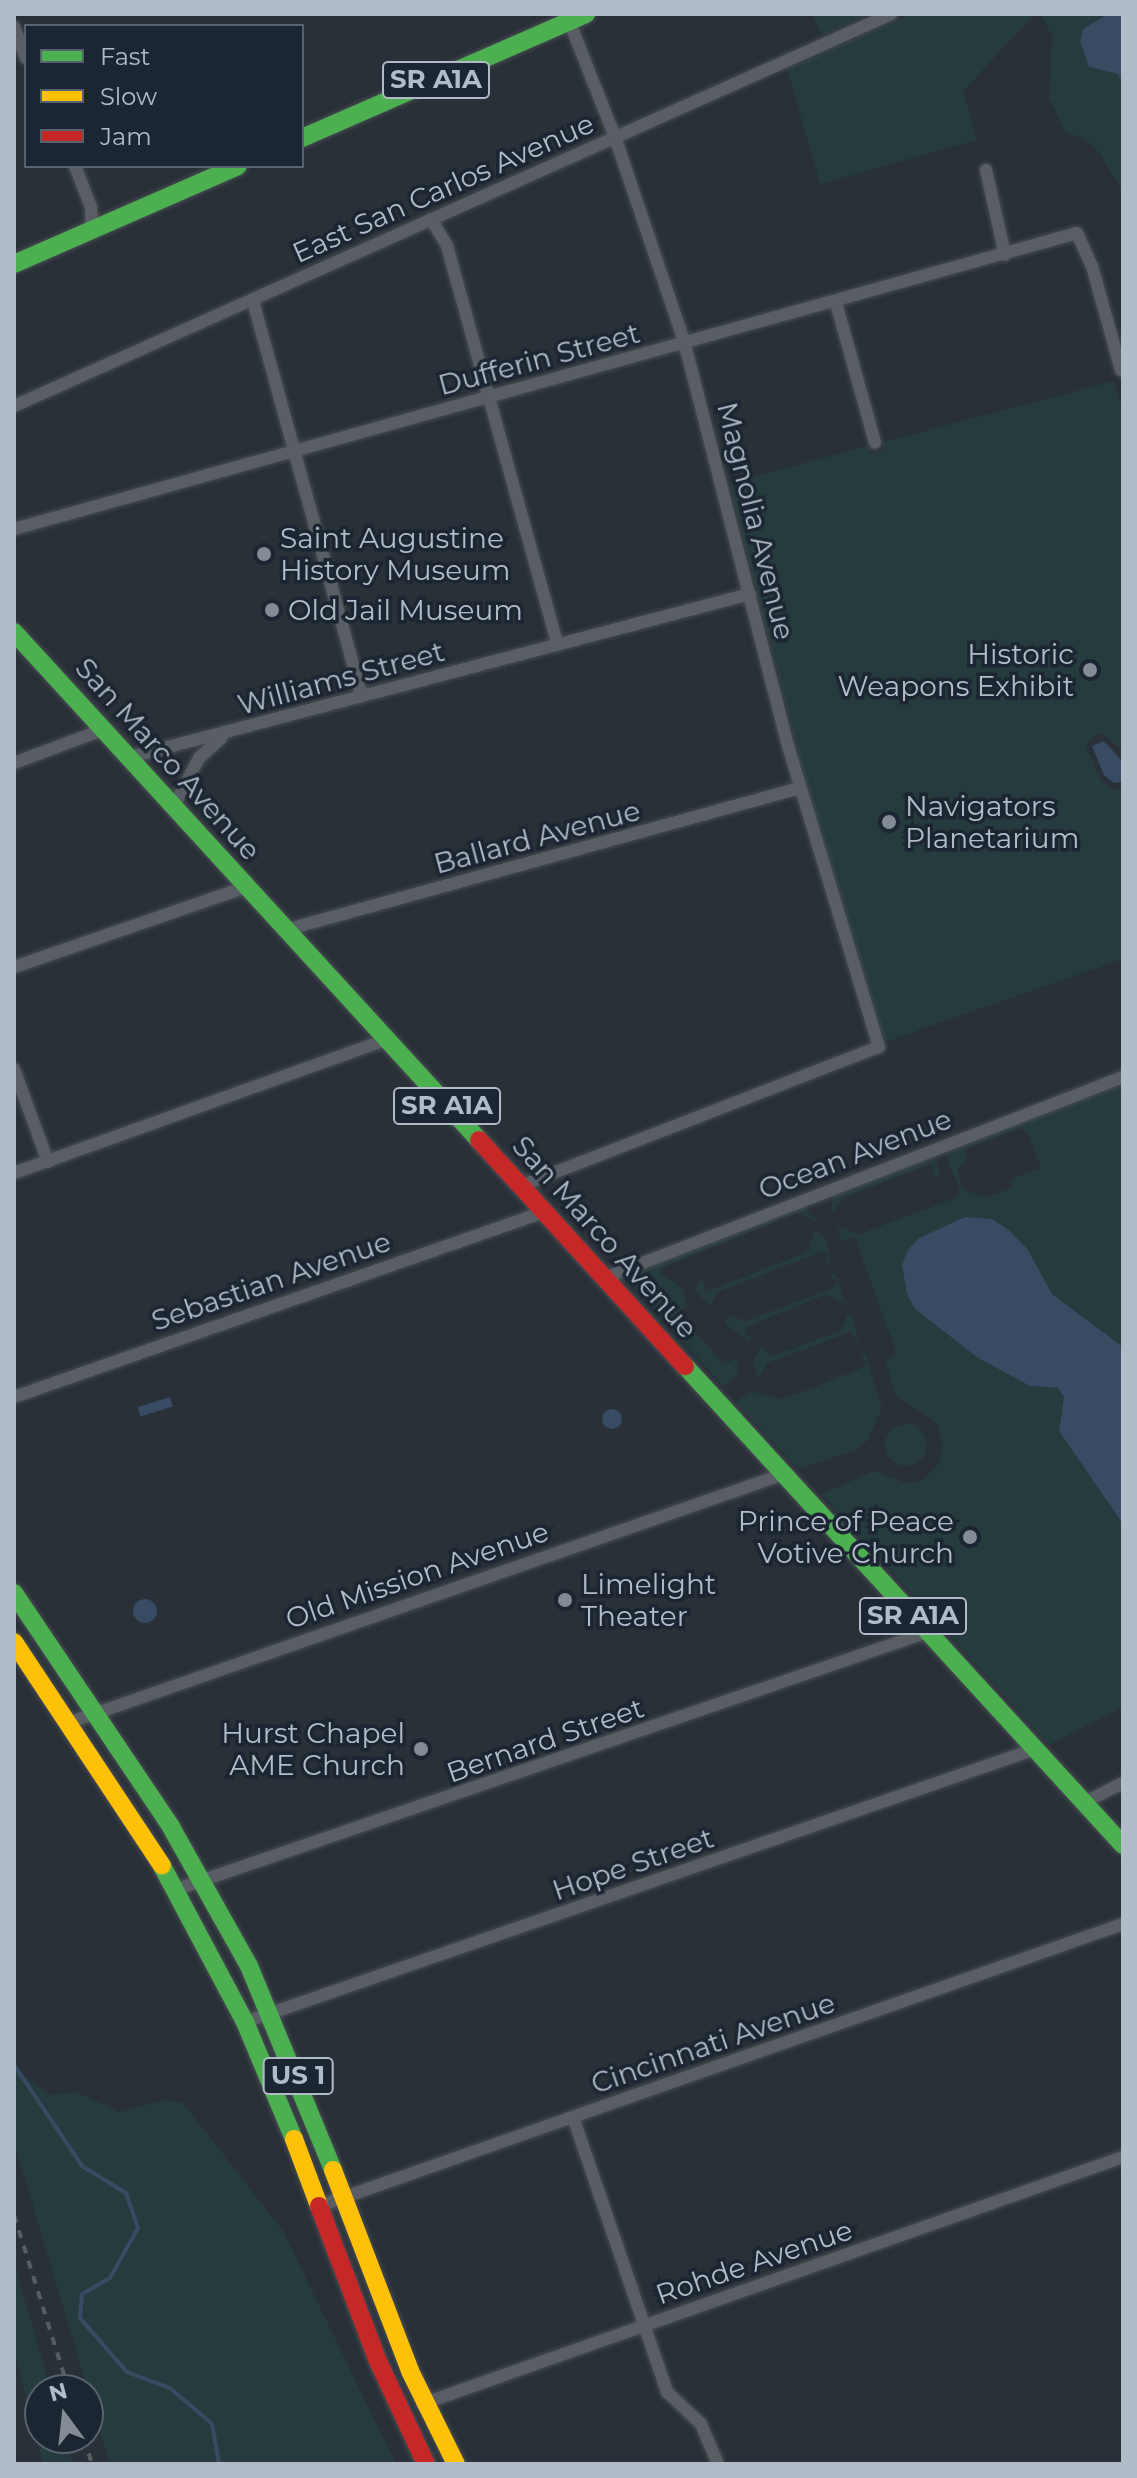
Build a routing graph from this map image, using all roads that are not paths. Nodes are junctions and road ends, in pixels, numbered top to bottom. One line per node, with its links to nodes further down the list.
1 (891, 14): 6 (street, East San Carlos Avenue)
2 (574, 16): 5 (main road, SR A1A); 6 (street, Magnolia Avenue)
3 (14, 27): 4 (street)
4 (24, 53)
5 (304, 137)
6 (615, 137): 10 (street, East San Carlos Avenue); 16 (street, Magnolia Avenue)
7 (76, 168): 11 (street)
8 (233, 168): 11 (main road)
9 (986, 170): 12 (street)
10 (431, 219): 14 (street, East San Carlos Avenue); 18 (street)
11 (92, 230): 13 (main road)
12 (1005, 255): 15 (street, Dufferin Street); 17 (street, Dufferin Street)
13 (14, 264)
14 (253, 301): 19 (street, East San Carlos Avenue); 21 (street)
15 (836, 303): 16 (street, Dufferin Street); 20 (street)
16 (685, 344): 18 (street, Dufferin Street); 23 (street, Magnolia Avenue)
17 (1121, 370)
18 (488, 398): 21 (street, Dufferin Street); 25 (street)
19 (14, 406)
20 (875, 443)
21 (296, 451): 22 (street, Dufferin Street); 26 (street)
22 (14, 529)
23 (750, 594): 25 (street, Williams Street); 31 (street, Magnolia Avenue)
24 (14, 632): 27 (main road, San Marco Avenue / SR A1A)
25 (557, 643): 26 (street, Williams Street)
26 (362, 696): 28 (street, Williams Street)
27 (105, 729): 29 (main road, San Marco Avenue / SR A1A); 30 (street)
28 (225, 735): 29 (street, Williams Street); 32 (street)
29 (130, 757): 32 (main road, San Marco Avenue / SR A1A)
30 (14, 763)
31 (800, 788): 34 (street, Ballard Avenue); 41 (street, Magnolia Avenue)
32 (174, 806): 33 (main road, San Marco Avenue / SR A1A)
33 (246, 887): 34 (main road, San Marco Avenue / SR A1A); 35 (street)
34 (285, 930): 36 (main road, San Marco Avenue / SR A1A)
35 (14, 967)
36 (388, 1039): 39 (street); 41 (main road, San Marco Avenue / SR A1A)
37 (14, 1069): 39 (street)
38 (1123, 1077): 43 (street, Ocean Avenue)
39 (48, 1162): 40 (street)
40 (14, 1173)
41 (520, 1186): 42 (main road, San Marco Avenue / SR A1A)
42 (544, 1212): 43 (main road, San Marco Avenue / SR A1A); 44 (street, Sebastian Avenue)
43 (604, 1278): 45 (main road, San Marco Avenue / SR A1A)
44 (14, 1397)
45 (784, 1474): 47 (main road, San Marco Avenue / SR A1A); 49 (street, Old Mission Avenue)
46 (14, 1593): 49 (main road, US 1)
47 (928, 1632): 51 (main road, San Marco Avenue / SR A1A); 55 (street, Bernard Street)
48 (14, 1642): 50 (main road, US 1)
49 (94, 1714): 50 (street, Old Mission Avenue); 55 (main road, US 1)
50 (68, 1723): 56 (main road, US 1)
51 (1035, 1749): 53 (main road, San Marco Avenue / SR A1A); 58 (street, Hope Street)
52 (1123, 1783): 53 (street)
53 (1085, 1802): 54 (main road, San Marco Avenue / SR A1A)
54 (1123, 1845)
55 (204, 1880): 56 (street, Bernard Street); 58 (main road, US 1)
56 (177, 1889): 59 (main road, US 1)
57 (1123, 1924): 60 (street, Cincinnati Avenue)
58 (272, 2013): 59 (street, Hope Street); 62 (main road, US 1)
59 (245, 2022): 63 (main road, US 1)
60 (573, 2117): 62 (street, Cincinnati Avenue); 64 (street)
61 (1123, 2157): 64 (street, Rohde Avenue)
62 (344, 2197): 63 (street, Cincinnati Avenue); 65 (main road, US 1)
63 (319, 2206): 66 (main road, US 1)
64 (647, 2325): 65 (street, Rohde Avenue); 69 (street)
65 (425, 2403): 66 (street, Rohde Avenue); 68 (main road, US 1)
66 (400, 2411): 67 (main road, US 1)
67 (426, 2464)
68 (456, 2464)
69 (718, 2464)

